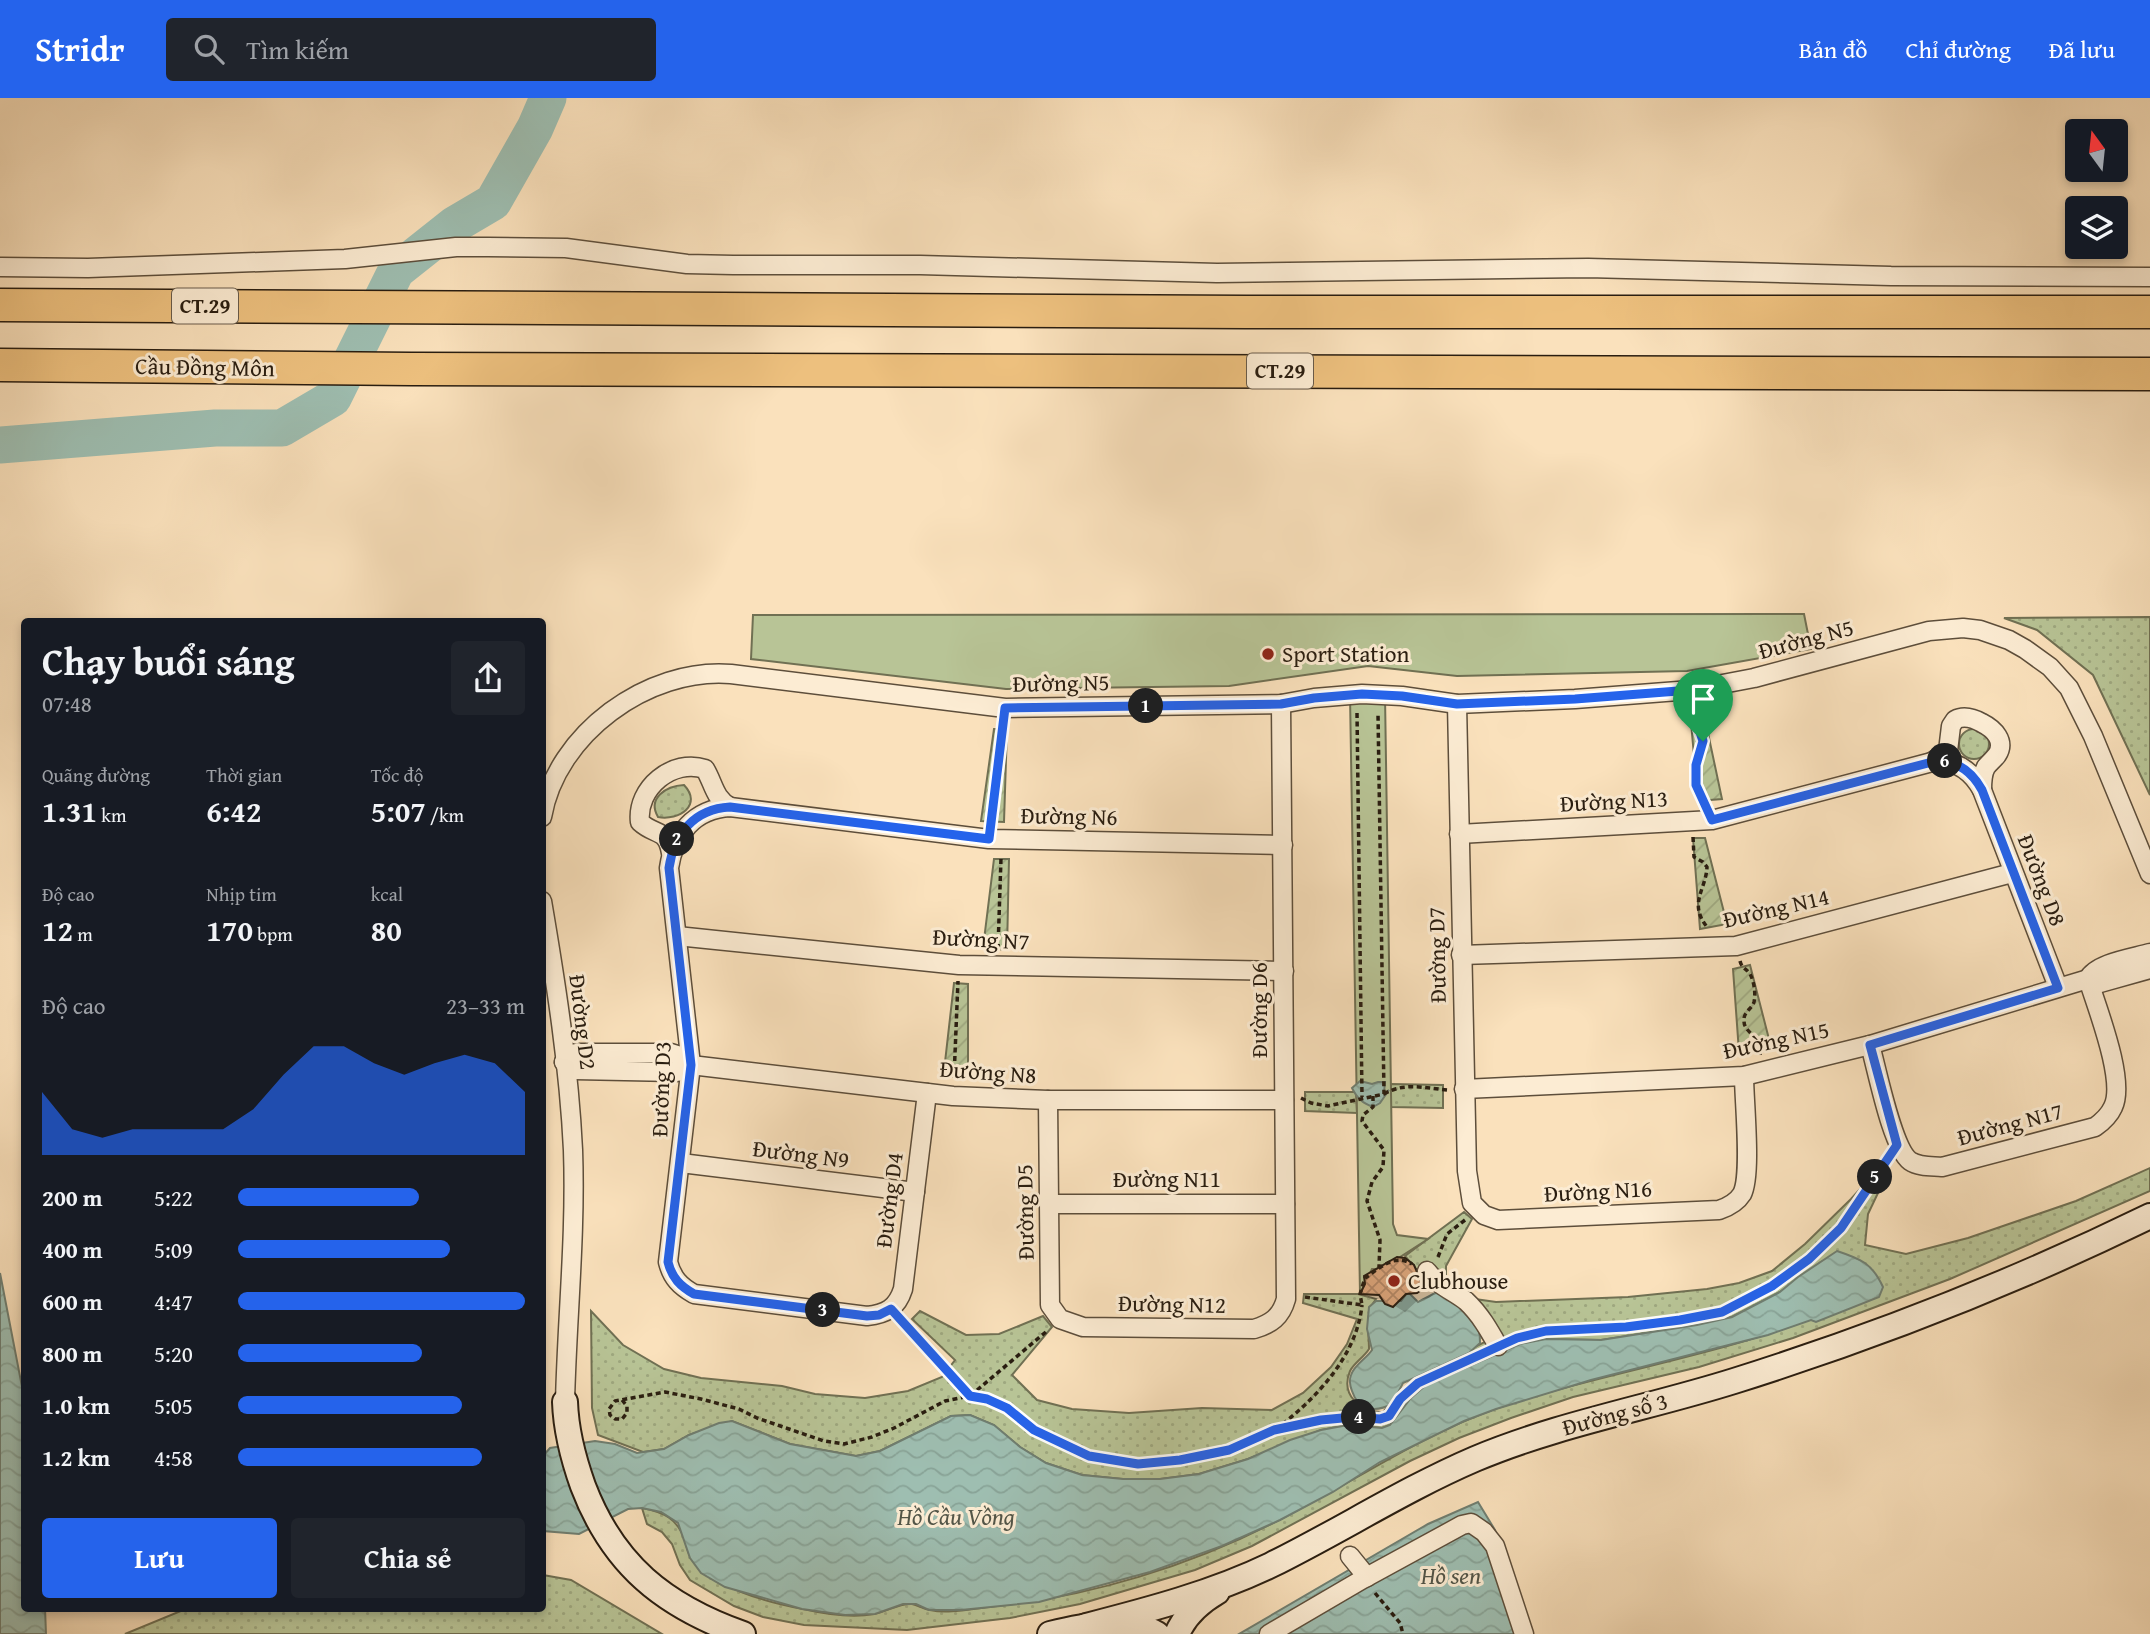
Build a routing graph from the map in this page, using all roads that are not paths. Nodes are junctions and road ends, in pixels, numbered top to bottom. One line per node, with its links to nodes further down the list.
1 (0, 267): 2 (street)
2 (2150, 277)
3 (0, 304): 4 (highway, CT.29)
4 (2150, 312)
5 (0, 365): 6 (highway, Cầu Đồng Môn / CT.29)
6 (2150, 374)
7 (1281, 704): 8 (street, Đường N5); 11 (street, Đường N5); 14 (street, Đường D6)
8 (1457, 704): 13 (street, Đường D7); 17 (street, Đường N5)
9 (1932, 762): 10 (street, Đường N13); 10 (street); 13 (street, Đường N13)
10 (1982, 790): 16 (street, Đường D8)
11 (546, 804)
12 (730, 807): 14 (street, Đường N6); 15 (street, Đường N6); 15 (street)
13 (1459, 834): 21 (street, Đường D7)
14 (1283, 845): 23 (street, Đường D6)
15 (671, 853): 19 (street, Đường D3)
16 (2012, 873): 21 (street, Đường N14); 25 (street, Đường D8)
17 (2150, 874)
18 (546, 930): 27 (street, Đường D2)
19 (677, 936): 23 (street, Đường N7); 28 (street, Đường D3)
20 (2150, 953): 24 (street, Đường N15)
21 (1461, 955): 30 (street, Đường D7)
22 (2150, 969): 24 (street, Đường N15)
23 (1284, 971): 33 (street, Đường D6)
24 (2088, 979): 25 (street, Đường N15); 26 (street, Đường N17)
25 (2058, 988): 26 (street, Đường N15)
26 (1870, 1045): 29 (street, Đường N15)
27 (564, 1062): 28 (street, Đường N8); 45 (street, Đường D2)
28 (691, 1065): 31 (street, Đường N8); 34 (street, Đường D3)
29 (1744, 1076): 30 (street, Đường N15); 37 (street, Đường N16)
30 (1464, 1089): 37 (street, Đường D7)
31 (927, 1093): 32 (street, Đường N8); 35 (street, Đường D4)
32 (1048, 1100): 33 (street, Đường N8); 38 (street, Đường D5)
33 (1284, 1100): 36 (street, Đường D6)
34 (681, 1163): 35 (street, Đường N9); 42 (street, Đường D3)
35 (915, 1192): 42 (street, Đường D4)
36 (1285, 1203): 38 (street, Đường N11); 41 (street, Đường D6)
37 (1472, 1203)
38 (1050, 1204): 43 (street, Đường D5)
39 (2150, 1216): 47 (street, Đường số 3)
40 (1427, 1271): 44 (street)
41 (1282, 1307): 43 (street, Đường N12)
42 (891, 1309)
43 (1060, 1319)
44 (1498, 1346)
45 (565, 1402): 50 (street)
46 (1350, 1556): 48 (street)
47 (1268, 1566): 49 (street, Đường số 3); 52 (street)
48 (1365, 1578): 53 (street); 54 (street)
49 (1062, 1631): 51 (street)
50 (743, 1634)
51 (1157, 1634)
52 (1177, 1634)
53 (1269, 1634)
54 (1524, 1634)

